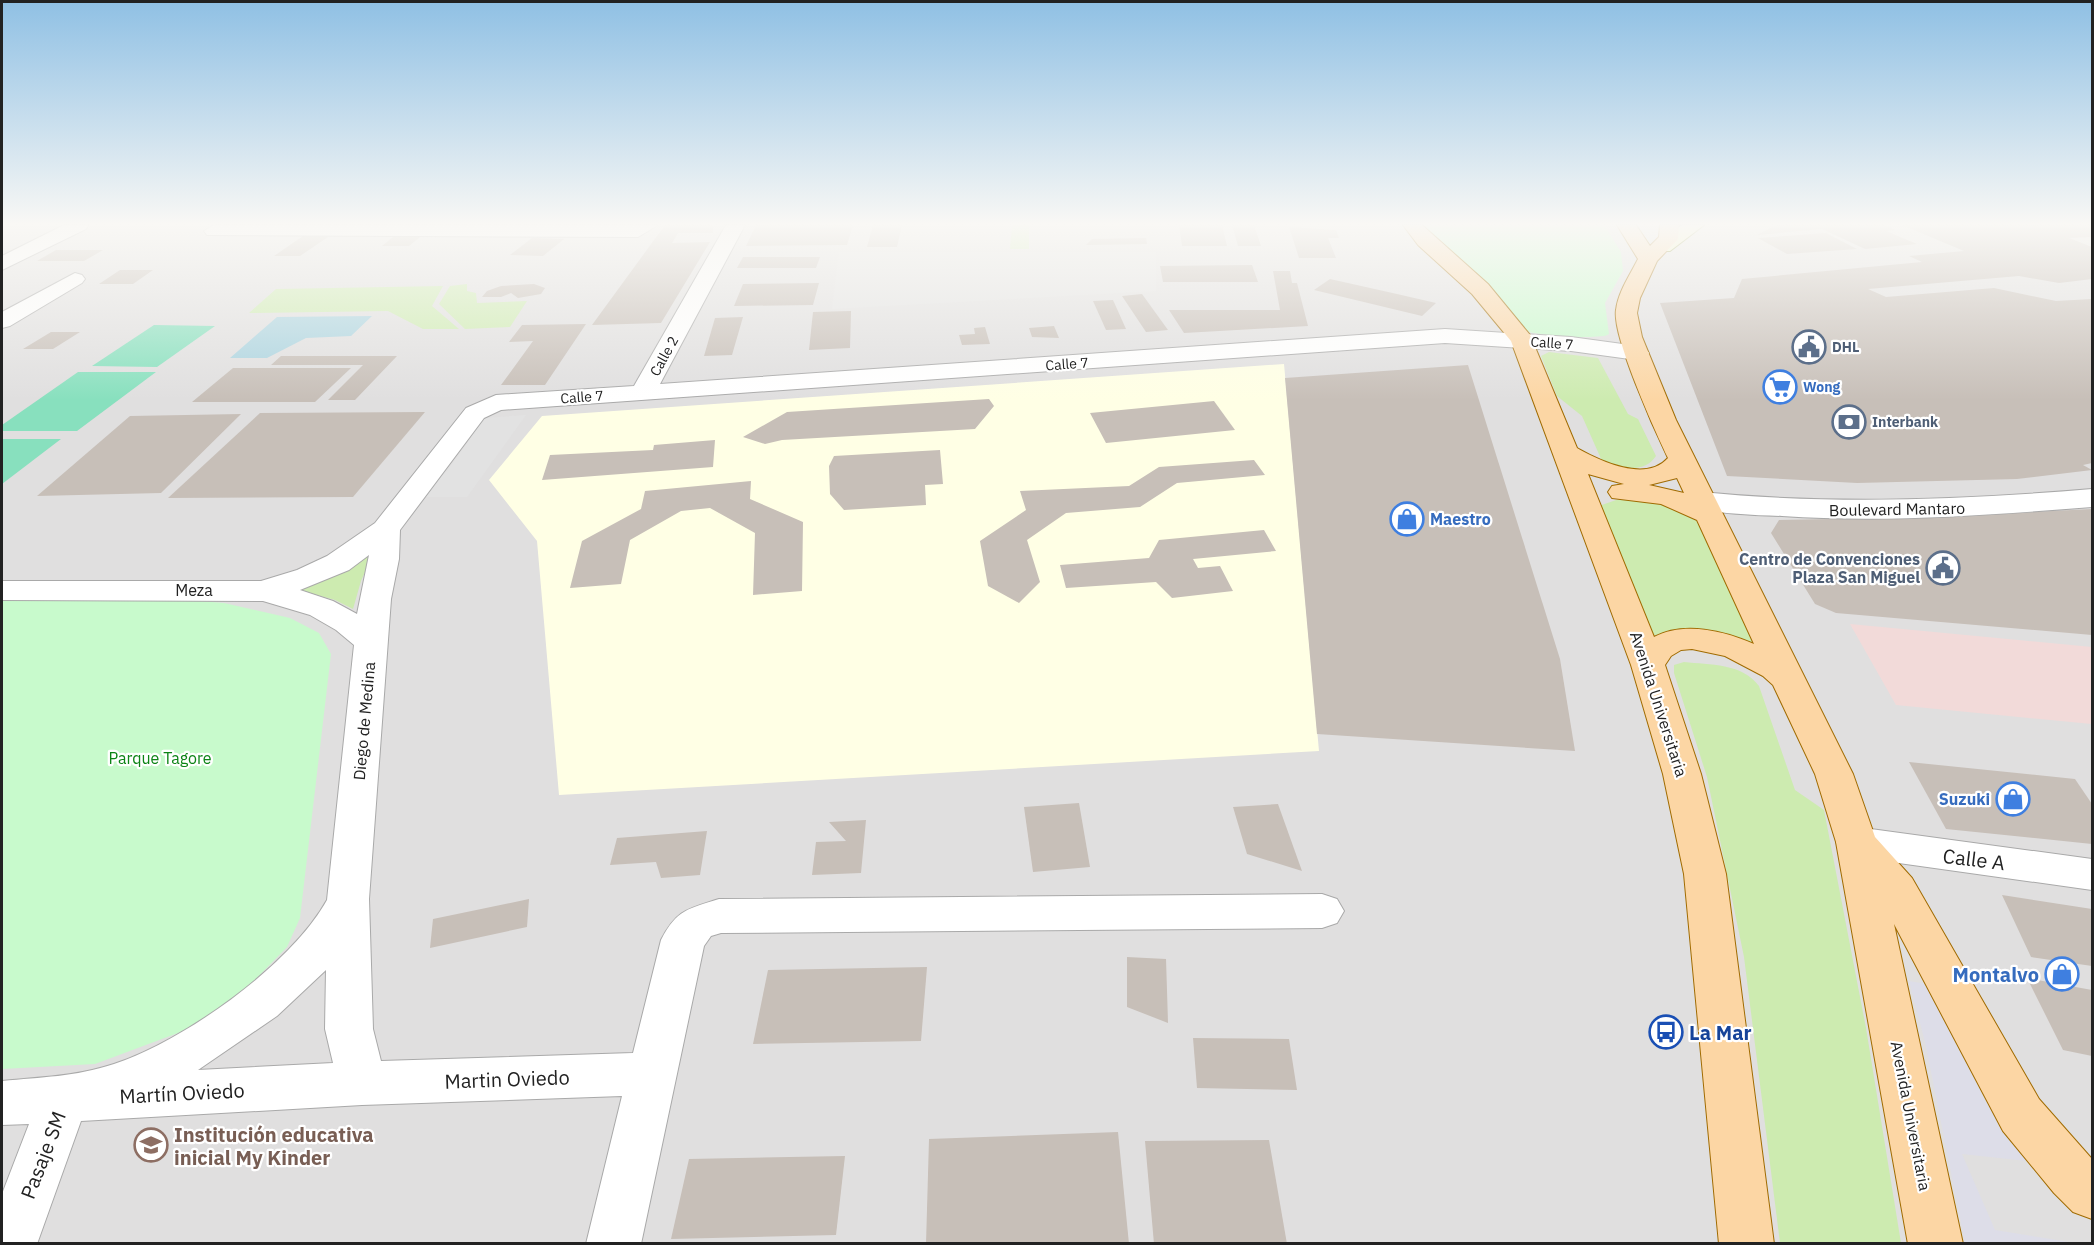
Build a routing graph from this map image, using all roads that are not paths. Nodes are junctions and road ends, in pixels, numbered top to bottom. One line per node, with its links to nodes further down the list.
1 (69, 283): 5 (street)
2 (704, 283): 8 (street, Calle 2)
3 (1473, 283): 6 (main road, Avenida Universitaria)
4 (1639, 283): 7 (main road, Avenida Universitaria)
5 (2, 321)
6 (1522, 340): 7 (street, Calle 7); 8 (street, Calle 7); 9 (main road, Avenida Universitaria)
7 (1637, 353): 10 (main road, Avenida Universitaria)
8 (644, 392): 14 (street, Calle 7)
9 (1565, 452): 10 (main road); 12 (main road, Avenida Universitaria)
10 (1682, 459): 13 (main road, Avenida Universitaria)
11 (2092, 498): 13 (street, Boulevard Mantaro)
12 (1587, 504): 13 (main road); 18 (main road, Avenida Universitaria)
13 (1705, 508): 19 (main road, Avenida Universitaria)
14 (385, 529): 16 (street); 17 (street, Diego de Medina)
15 (2, 590): 16 (street, Meza)
16 (263, 591): 17 (street, Meza)
17 (371, 643): 22 (street, Diego de Medina)
18 (1648, 665): 19 (main road); 31 (main road, Avenida Universitaria)
19 (1789, 680): 20 (main road, Avenida Universitaria)
20 (1856, 842): 21 (street, Calle A); 28 (main road); 32 (main road, Avenida Universitaria)
21 (2092, 874)
22 (348, 900): 25 (street, Diego de Medina); 26 (street)
23 (1322, 911): 24 (street)
24 (651, 1074): 25 (street, Martin Oviedo); 30 (street)
25 (362, 1083): 26 (street, Martín Oviedo)
26 (64, 1099): 27 (street, Martín Oviedo); 29 (street, Pasaje SM)
27 (2, 1103)
28 (2092, 1194)
29 (9, 1244)
30 (614, 1244)
31 (1747, 1244)
32 (1935, 1244)

